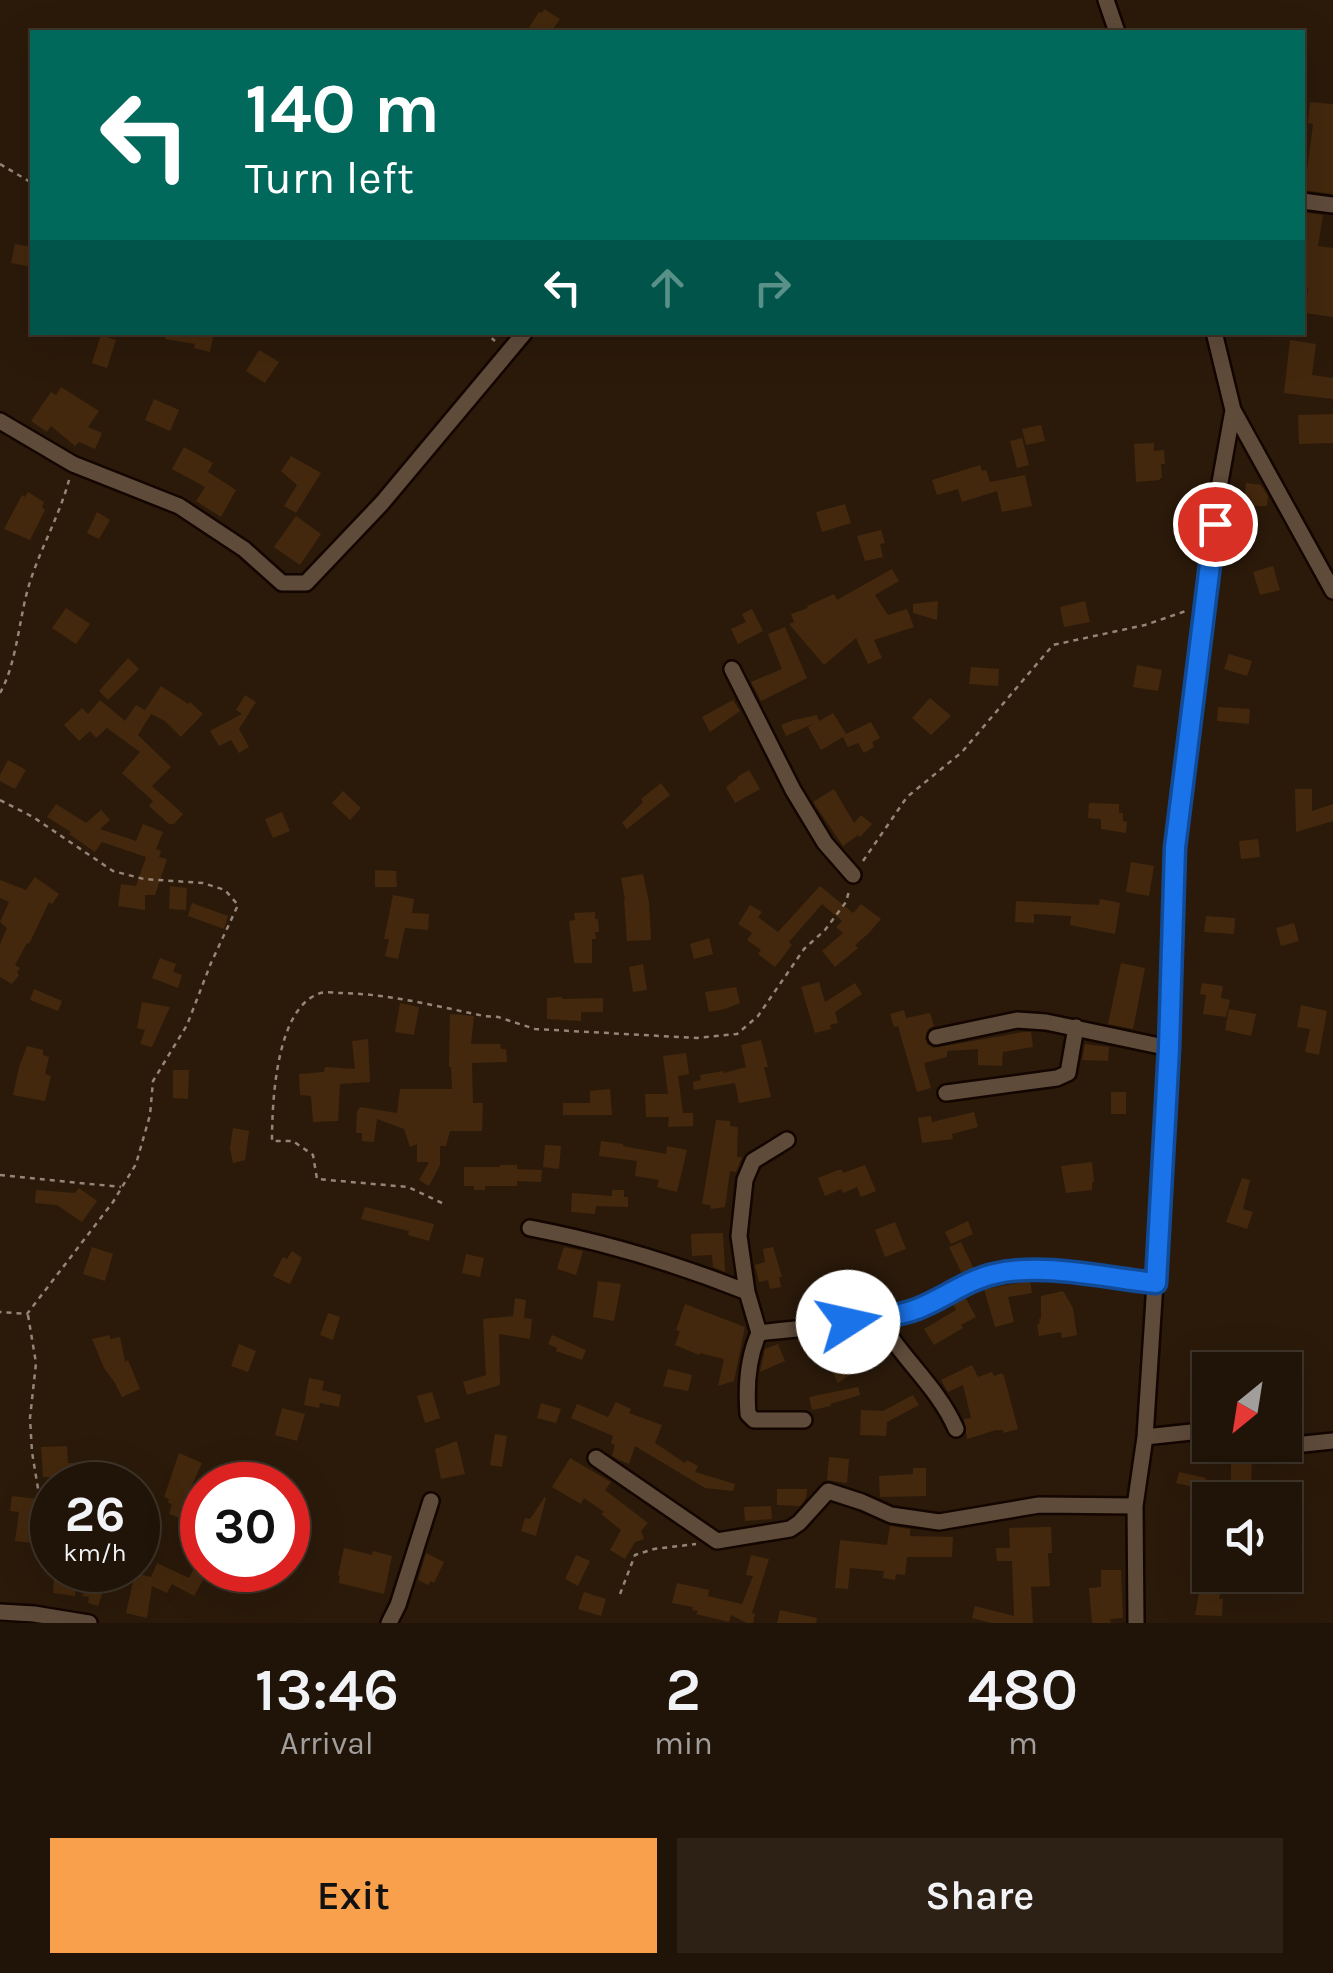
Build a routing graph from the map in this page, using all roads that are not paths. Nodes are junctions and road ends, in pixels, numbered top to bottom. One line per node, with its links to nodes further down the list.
1 (1106, 0): 2 (street)
2 (1117, 30)
3 (1305, 201): 4 (street)
4 (1333, 204)
5 (522, 335): 8 (street)
6 (1215, 335): 7 (street)
7 (1233, 410): 9 (street); 14 (street)
8 (0, 421)
9 (1333, 592)
10 (732, 669): 11 (street)
11 (853, 875)
12 (1076, 1027): 13 (street); 14 (street); 15 (street)
13 (936, 1037)
14 (1169, 1048): 18 (street)
15 (946, 1093)
16 (786, 1140): 19 (street)
17 (530, 1228): 19 (street)
18 (1156, 1283): 20 (street); 25 (street)
19 (747, 1292): 21 (street)
20 (878, 1318): 21 (street); 23 (street)
21 (759, 1334): 22 (street)
22 (804, 1420)
23 (956, 1430)
24 (1192, 1432): 25 (street)
25 (1145, 1437): 30 (street)
26 (1333, 1441): 27 (street)
27 (1302, 1444)
28 (596, 1458): 30 (street)
29 (431, 1502): 33 (street)
30 (1135, 1506): 34 (street)
31 (0, 1612): 32 (street)
32 (88, 1623)
33 (389, 1623)
34 (1136, 1623)

